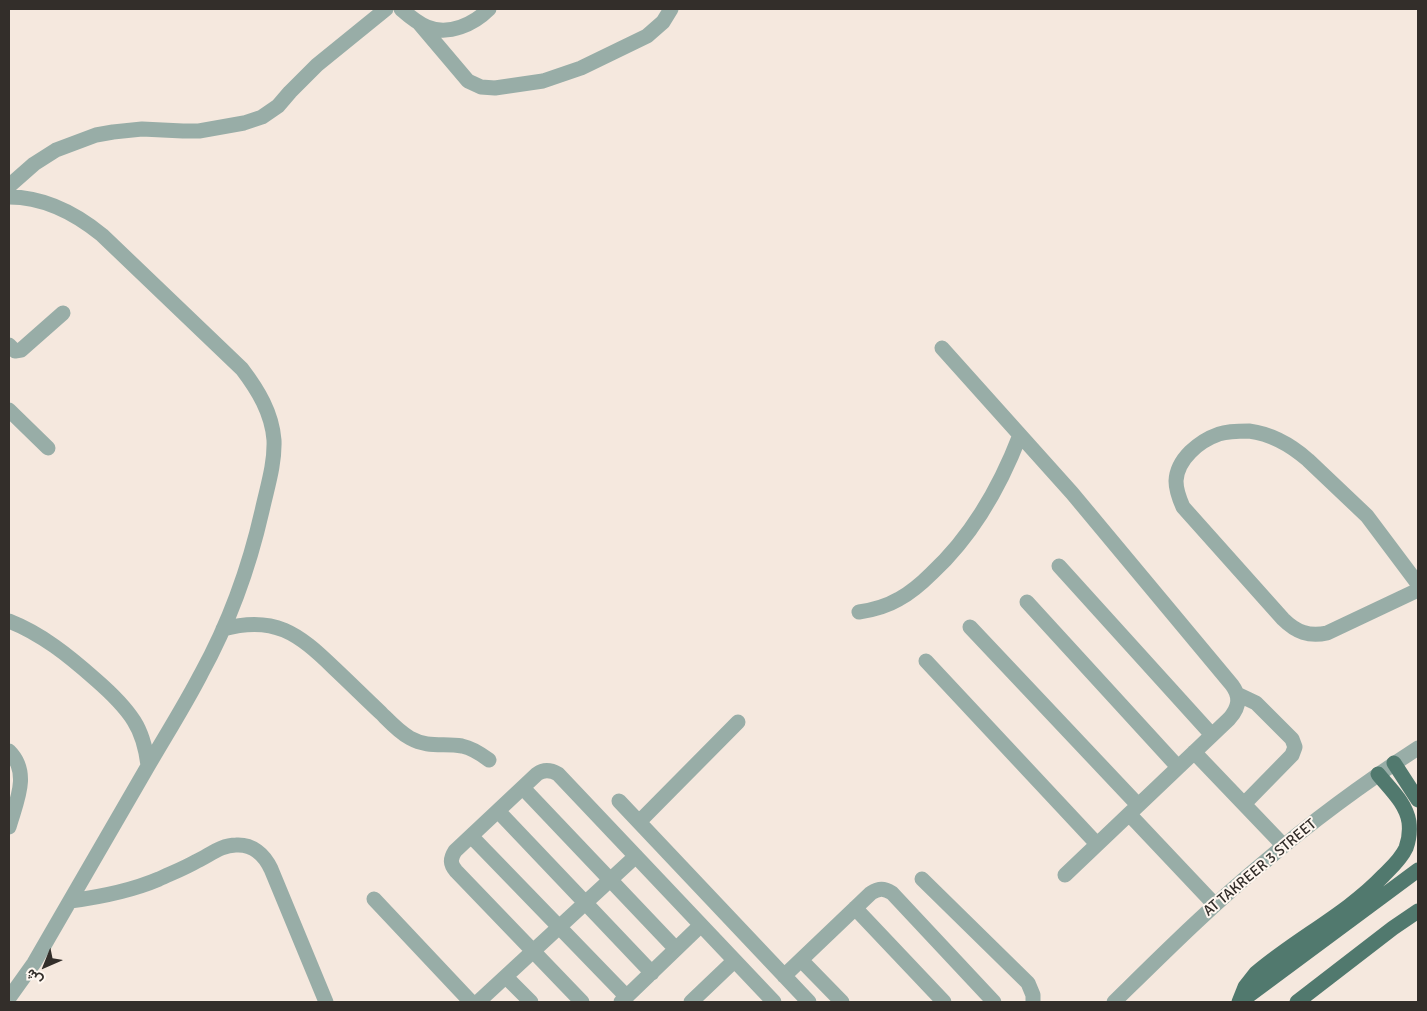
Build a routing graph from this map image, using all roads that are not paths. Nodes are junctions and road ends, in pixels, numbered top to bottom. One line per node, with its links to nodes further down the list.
1 (386, 9): 6 (street)
2 (401, 9): 5 (street)
3 (489, 9): 5 (street)
4 (671, 9): 5 (street)
5 (418, 22)
6 (9, 186)
7 (9, 197): 21 (street)
8 (63, 313): 9 (street)
9 (9, 345)
10 (942, 348): 12 (street)
11 (9, 410): 13 (street)
12 (1020, 435): 18 (street); 23 (street)
13 (48, 448)
14 (1059, 566): 25 (street)
15 (1418, 584): 16 (street)
16 (1418, 590)
17 (1027, 602): 32 (street)
18 (860, 612)
19 (9, 622): 31 (street)
20 (970, 627): 38 (street)
21 (223, 629): 29 (street); 31 (street)
22 (926, 661): 43 (street)
23 (1237, 694): 25 (street); 37 (street)
24 (738, 722): 40 (street)
25 (1212, 735): 28 (street)
26 (1418, 748): 30 (street, AT TAKREER 3 STREET)
27 (9, 751): 41 (street)
28 (1194, 752): 32 (street); 37 (street)
29 (489, 760)
30 (1394, 763): 33 (street, AT TAKREER 3 STREET); 35 (main road)
31 (148, 765): 51 (street)
32 (1178, 767): 38 (street)
33 (1378, 774): 44 (street, AT TAKREER 3 STREET); 80 (main road)
34 (523, 788): 39 (street); 45 (street); 48 (street)
35 (1418, 800)
36 (619, 801): 40 (street)
37 (1244, 804): 44 (street)
38 (1134, 809): 43 (street); 53 (street)
39 (498, 811): 42 (street); 52 (street)
40 (639, 822): 63 (street)
41 (9, 827)
42 (471, 836): 57 (street); 59 (street)
43 (1097, 844): 47 (street)
44 (1284, 846): 53 (street, AT TAKREER 3 STREET)
45 (636, 856): 48 (street); 56 (street)
46 (1418, 870): 80 (main road)
47 (1065, 875)
48 (610, 879): 52 (street); 58 (street)
49 (922, 879): 78 (street)
50 (374, 899): 68 (street)
51 (70, 901): 65 (street); 67 (street)
52 (585, 903): 57 (street); 62 (street)
53 (1214, 905): 79 (street, AT TAKREER 3 STREET)
54 (855, 908): 60 (street); 76 (street); 77 (street)
55 (1418, 911): 81 (main road)
56 (701, 926): 58 (street); 61 (street)
57 (559, 927): 59 (street); 66 (street)
58 (676, 949): 62 (street)
59 (533, 951): 64 (street); 71 (street)
60 (801, 960): 63 (street); 75 (street)
61 (734, 961): 72 (street); 73 (street)
62 (652, 973): 66 (street)
63 (784, 976): 74 (street)
64 (506, 977): 69 (street); 70 (street)
65 (9, 998)
66 (624, 1000)
67 (326, 1002)
68 (471, 1002)
69 (478, 1002)
70 (531, 1002)
71 (582, 1002)
72 (691, 1002)
73 (774, 1002)
74 (809, 1002)
75 (842, 1002)
76 (944, 1002)
77 (994, 1002)
78 (1033, 1002)
79 (1114, 1002)
80 (1240, 1002)
81 (1297, 1002)

